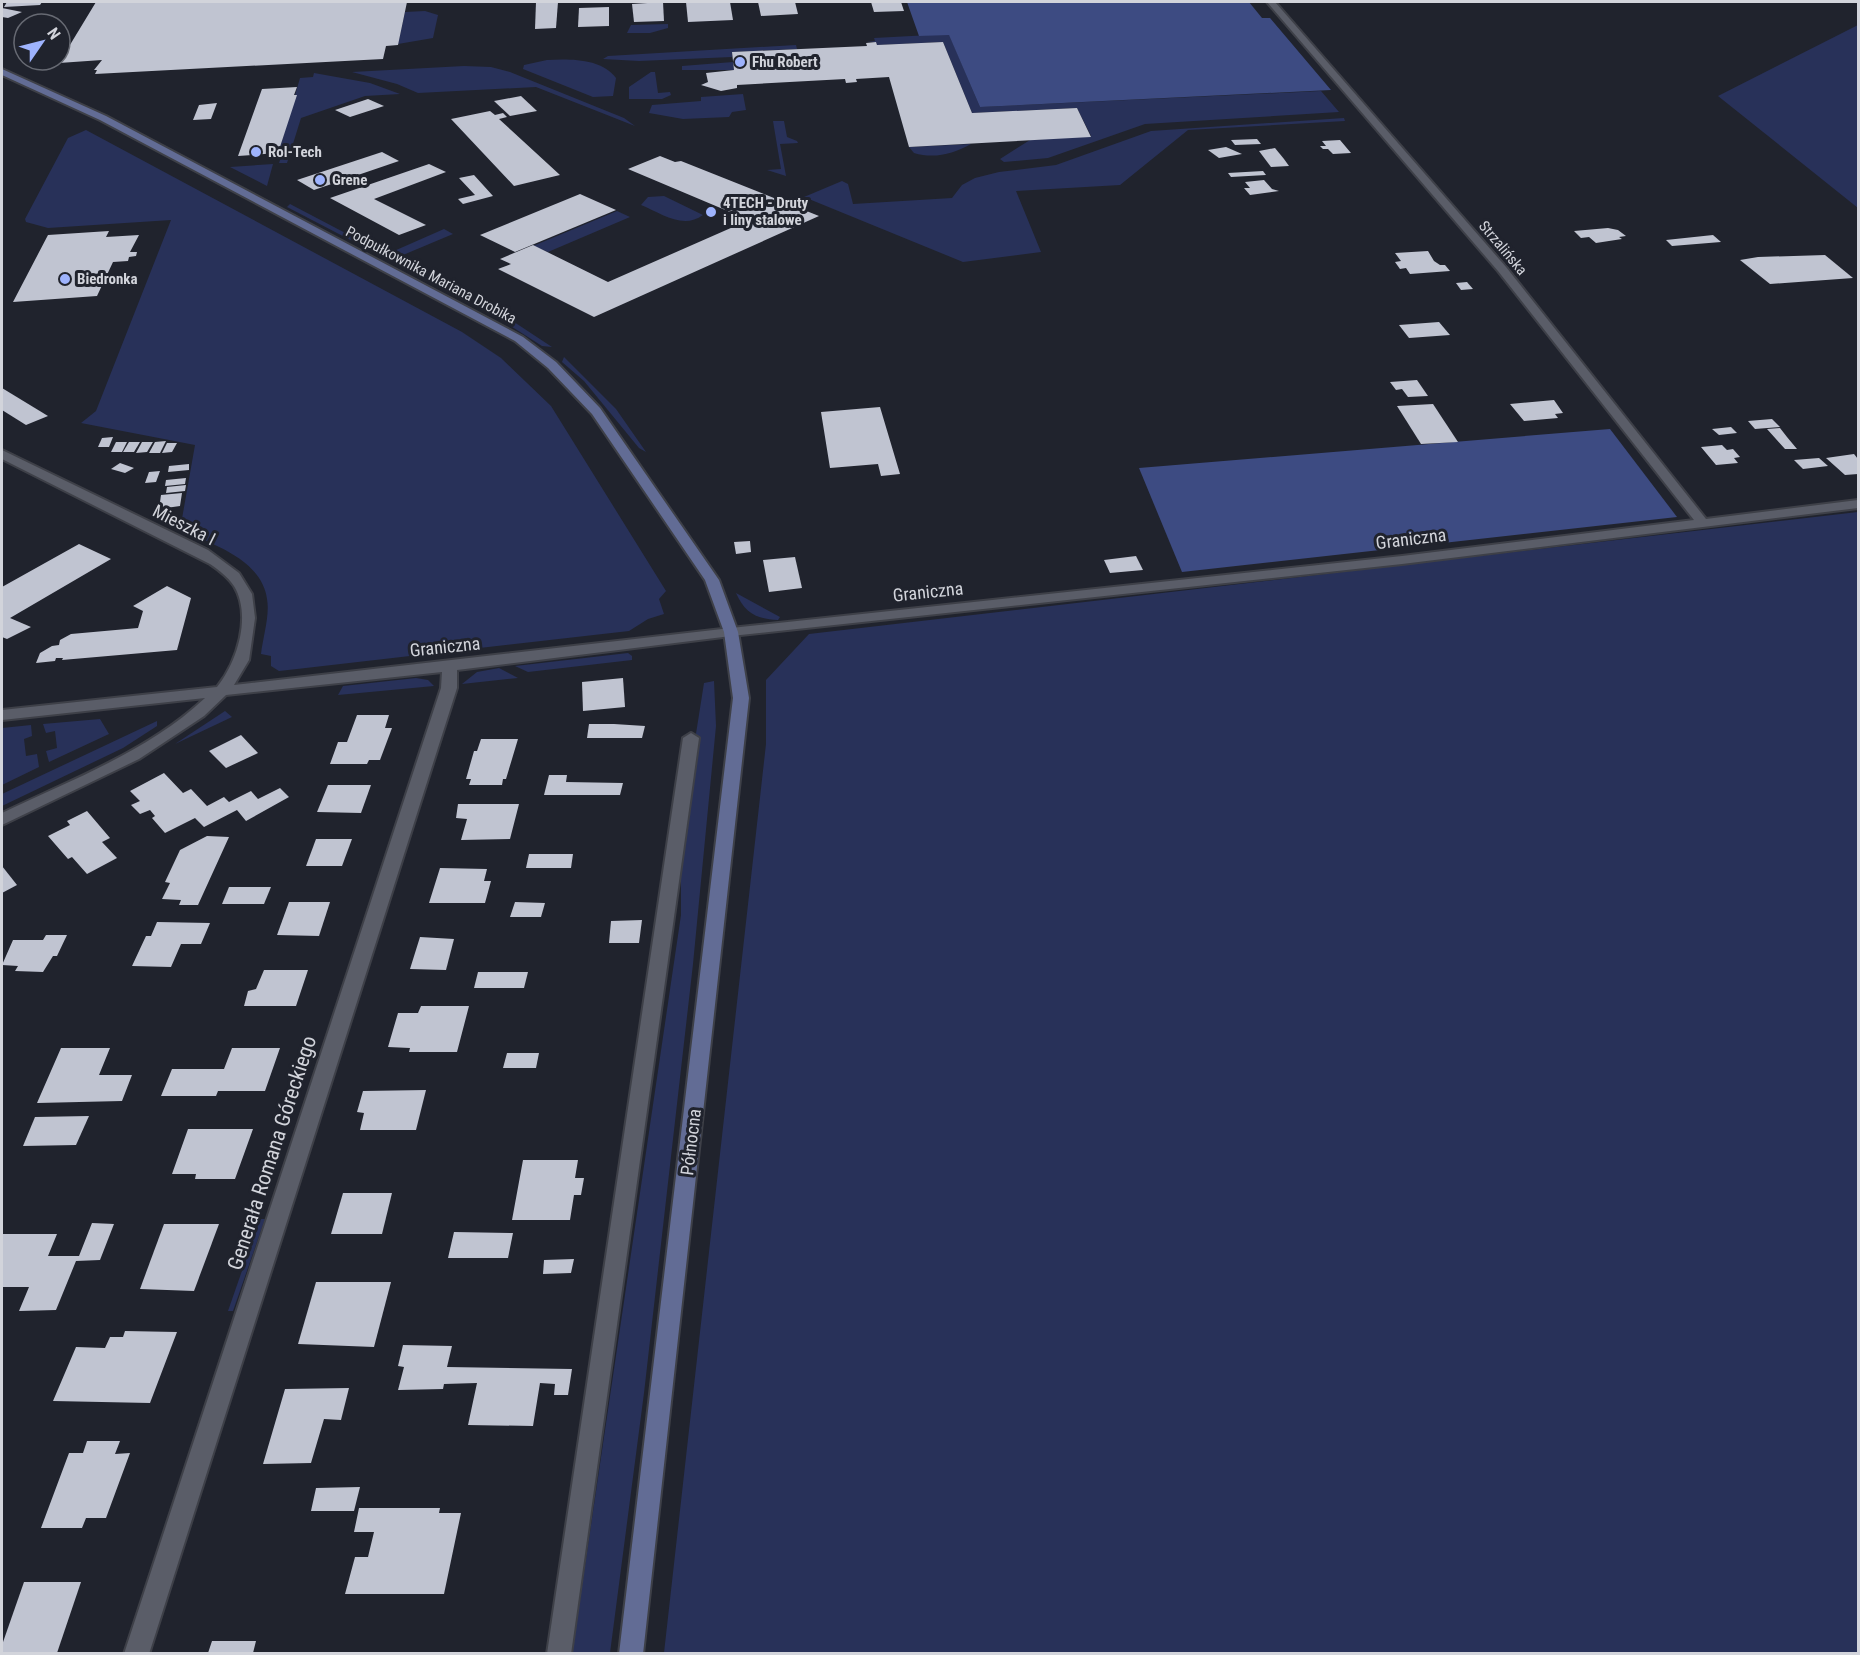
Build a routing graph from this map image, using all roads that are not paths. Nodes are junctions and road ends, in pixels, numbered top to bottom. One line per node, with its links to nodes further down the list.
1 (1271, 2): 5 (street, Strzalińska)
2 (2, 72): 6 (main road, Podpułkownika Mariana Drobika)
3 (2, 454): 8 (street, Mieszka I)
4 (1858, 504): 5 (street, Graniczna)
5 (1702, 522): 6 (street, Graniczna)
6 (731, 632): 7 (street, Graniczna); 14 (main road, Północna)
7 (450, 666): 8 (street, Graniczna); 12 (street, Generała Romana Góreckiego)
8 (220, 691): 9 (street, Graniczna); 11 (street, Mieszka I)
9 (2, 715)
10 (691, 738): 13 (street)
11 (2, 819)
12 (136, 1653)
13 (559, 1653)
14 (631, 1653)

